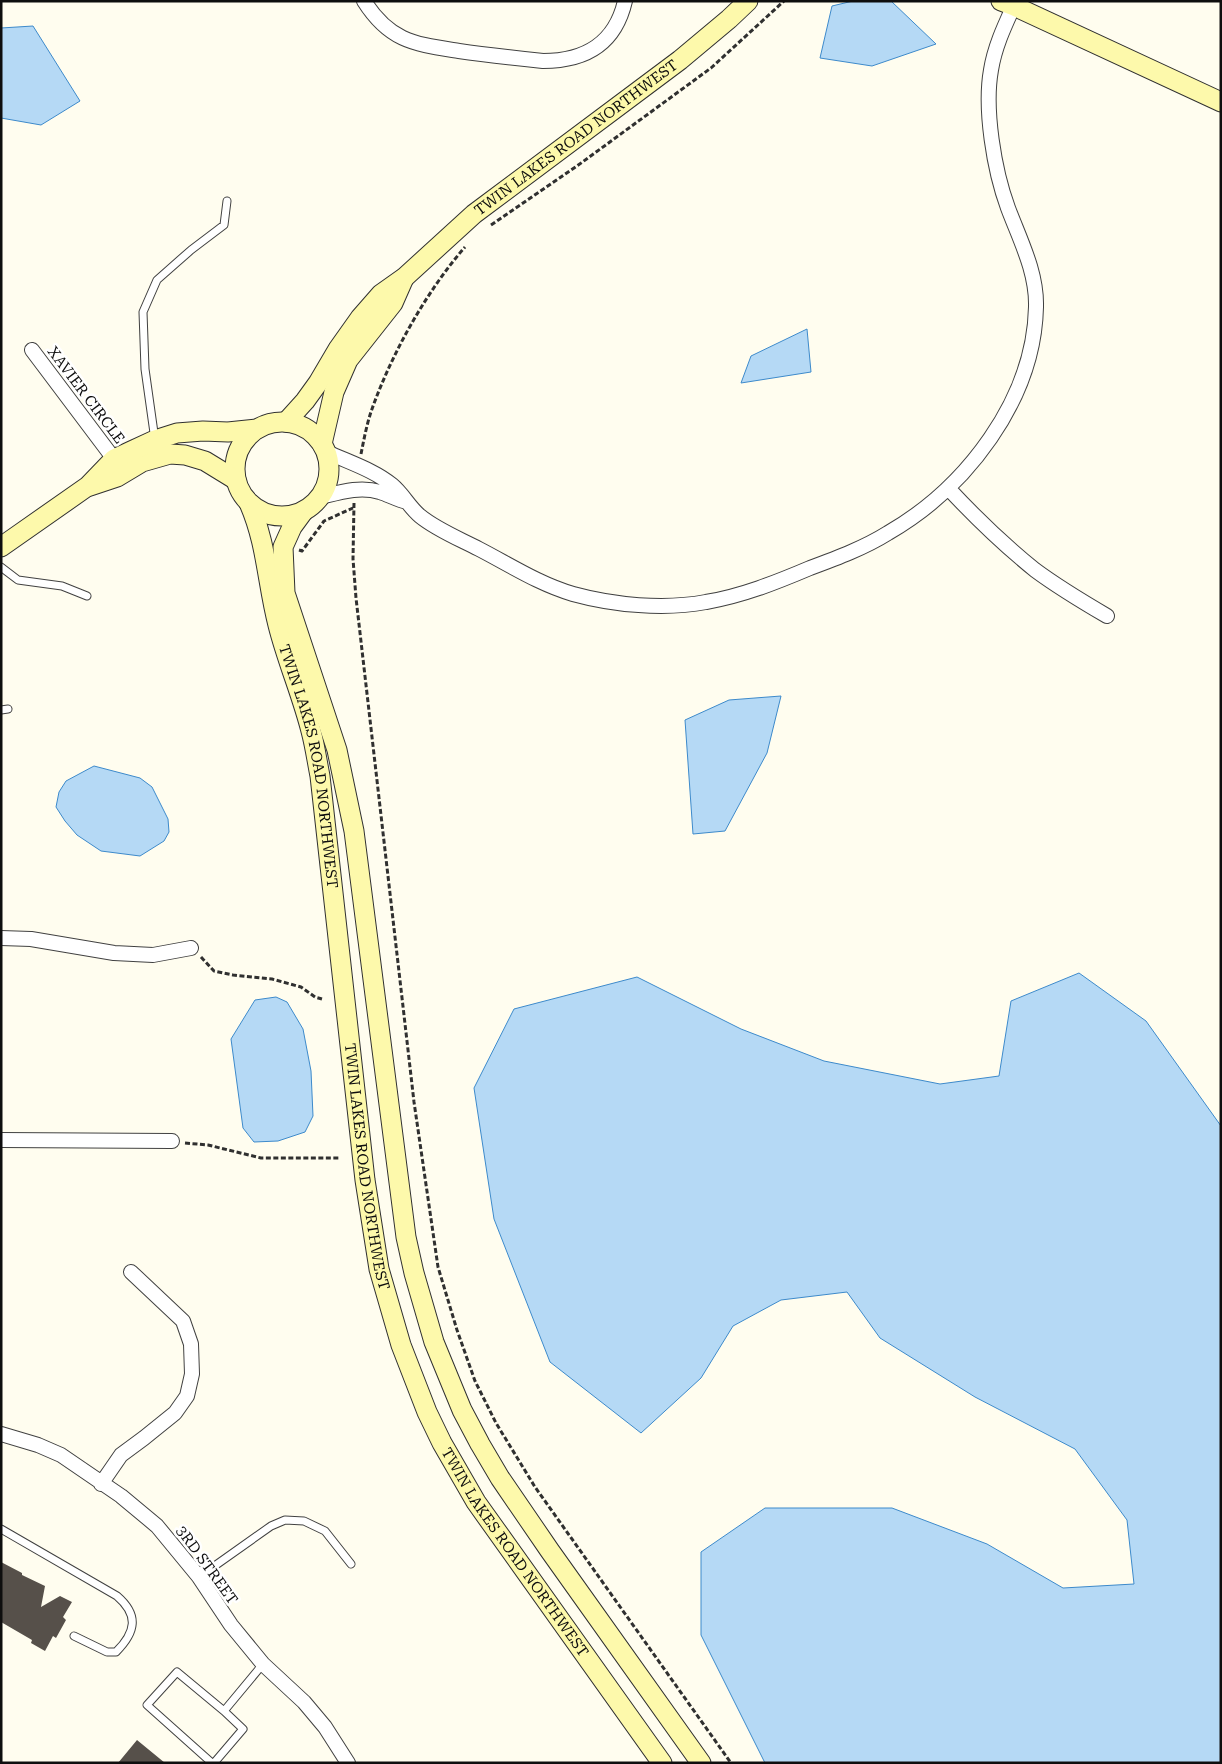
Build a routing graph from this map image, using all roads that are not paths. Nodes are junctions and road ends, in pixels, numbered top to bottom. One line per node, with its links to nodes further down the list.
1 (364, 1): 2 (street)
2 (626, 1)
3 (748, 1): 7 (main road, TWIN LAKES ROAD NORTHWEST)
4 (1010, 2): 5 (main road); 16 (street)
5 (1221, 102)
6 (227, 201): 11 (lane)
7 (405, 277): 9 (main road, TWIN LAKES ROAD NORTHWEST); 12 (main road, TWIN LAKES ROAD NORTHWEST)
8 (32, 350): 13 (street, XAVIER CIRCLE)
9 (286, 422): 10 (main road); 12 (main road)
10 (258, 429): 11 (main road); 14 (main road)
11 (155, 440): 13 (main road)
12 (324, 448): 17 (main road); 18 (street)
13 (114, 459): 15 (main road)
14 (236, 480): 15 (main road); 19 (main road)
15 (88, 486): 21 (main road)
16 (948, 488): 18 (street); 24 (street)
17 (321, 497): 18 (street); 20 (main road)
18 (406, 502)
19 (249, 503): 20 (main road); 40 (main road, TWIN LAKES ROAD NORTHWEST)
20 (303, 512): 41 (main road, TWIN LAKES ROAD NORTHWEST)
21 (1, 548)
22 (1, 567): 23 (lane)
23 (87, 596)
24 (1107, 616)
25 (1, 938): 26 (street)
26 (191, 948)
27 (1, 1140): 28 (street)
28 (172, 1141)
29 (131, 1272): 31 (street)
30 (1, 1434): 31 (street, 3RD STREET)
31 (101, 1484): 34 (street, 3RD STREET)
32 (1, 1529): 35 (lane)
33 (351, 1564): 34 (lane)
34 (200, 1577): 36 (street, 3RD STREET)
35 (74, 1636)
36 (263, 1664): 37 (lane); 39 (street, 3RD STREET)
37 (224, 1711): 38 (lane); 38 (lane)
38 (213, 1763)
39 (348, 1763)
40 (662, 1763)
41 (701, 1763)

